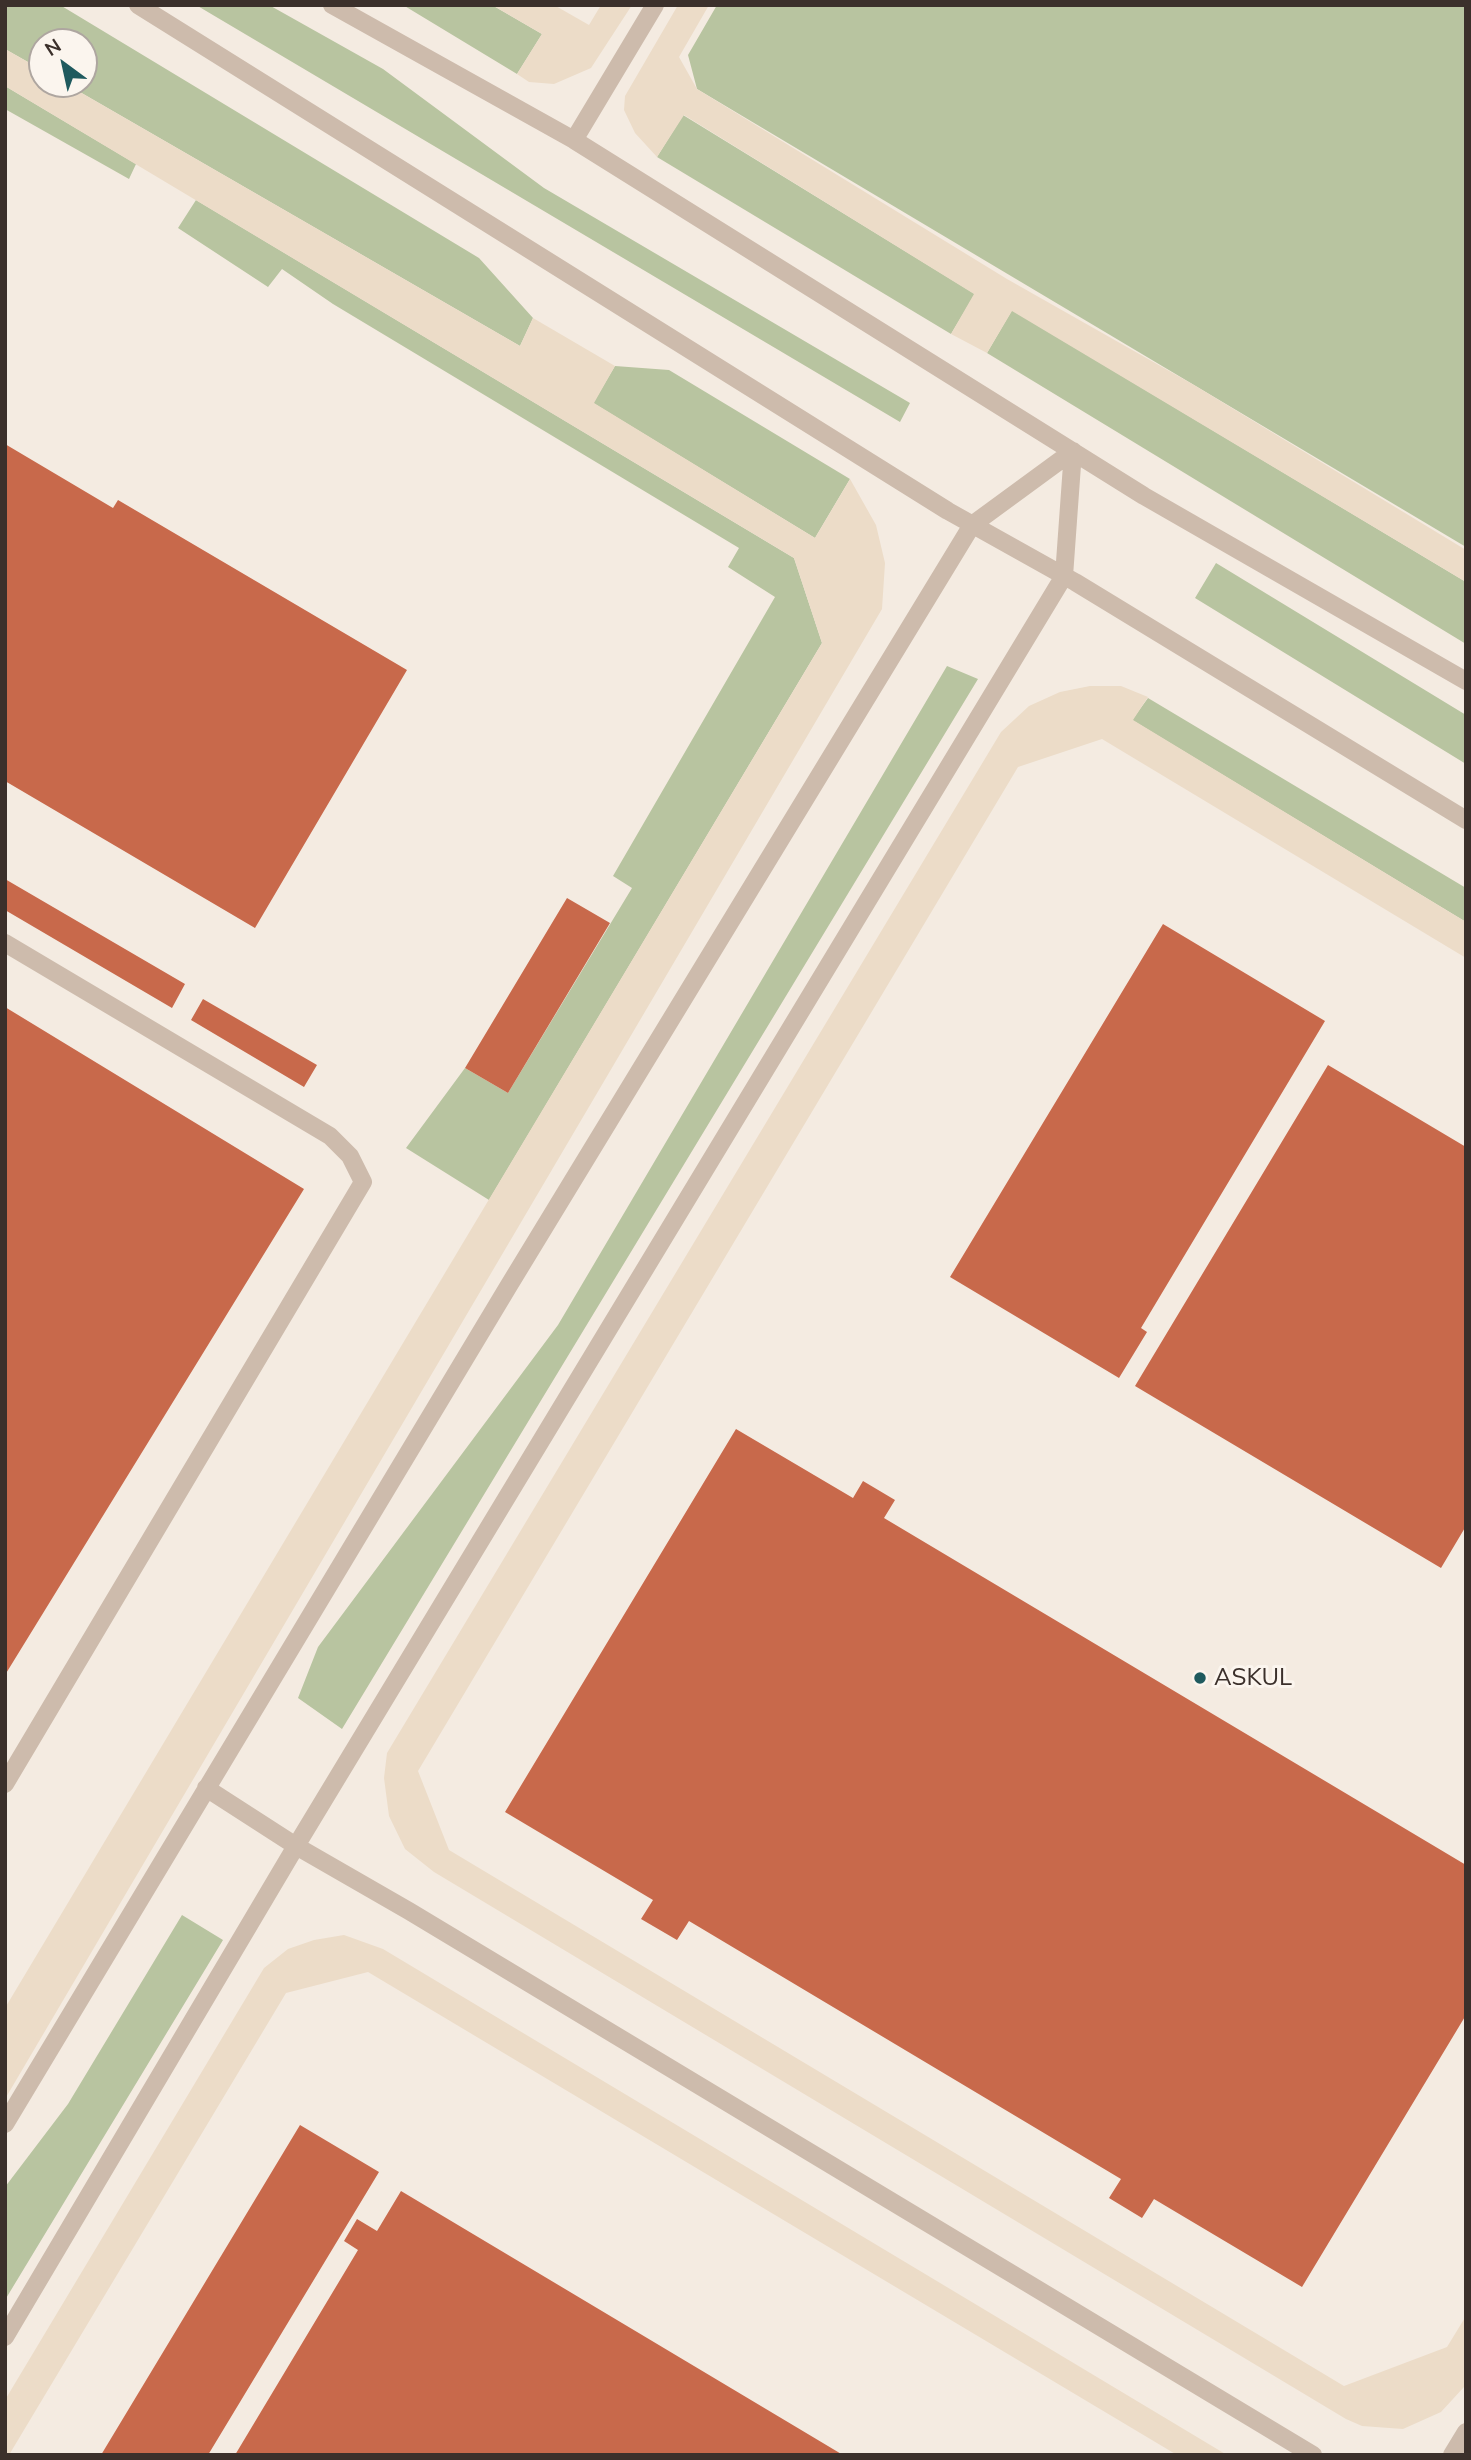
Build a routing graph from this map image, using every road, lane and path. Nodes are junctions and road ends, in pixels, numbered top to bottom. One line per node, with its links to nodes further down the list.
1 (138, 5): 6 (street)
2 (332, 5): 4 (street)
3 (655, 5): 4 (street)
4 (574, 140): 5 (street)
5 (1073, 452): 6 (street); 7 (street); 8 (street)
6 (972, 525): 7 (street); 12 (street)
7 (1064, 576): 9 (street); 13 (street)
8 (1466, 681)
9 (1466, 820)
10 (5, 943): 11 (street)
11 (5, 1784)
12 (206, 1788): 13 (street); 14 (street)
13 (296, 1846): 15 (street); 17 (street)
14 (5, 2124)
15 (5, 2337)
16 (1466, 2432): 18 (street)
17 (1313, 2455)
18 (1452, 2455)

